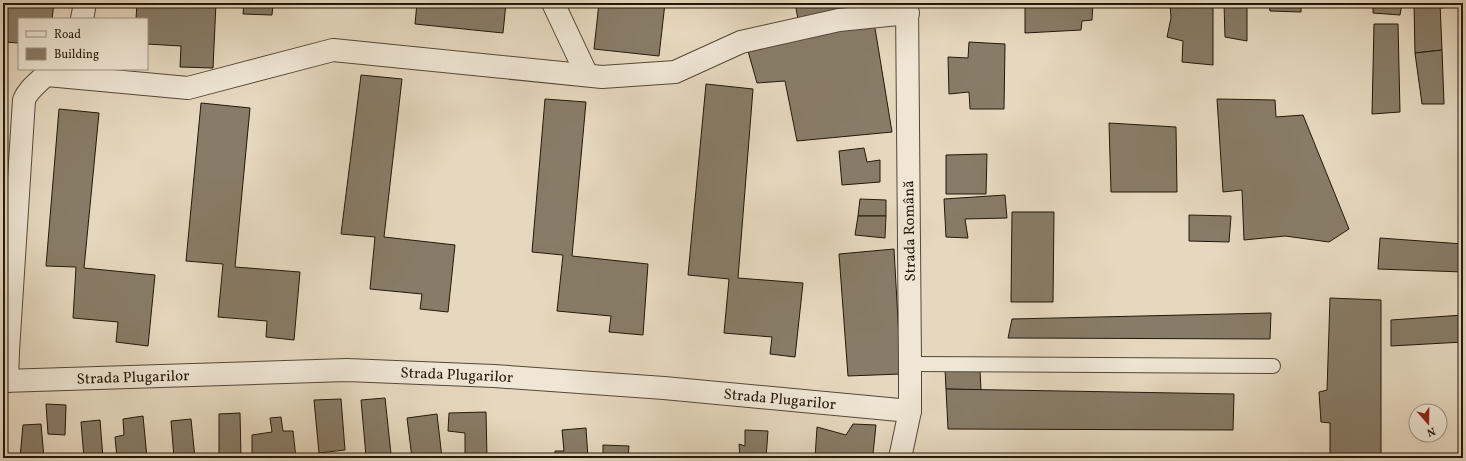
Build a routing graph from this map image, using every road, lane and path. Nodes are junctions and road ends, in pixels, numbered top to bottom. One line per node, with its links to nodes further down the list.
1 (85, 3): 4 (street)
2 (553, 3): 6 (street)
3 (907, 8): 6 (street); 7 (street, Strada Română)
4 (82, 18)
5 (49, 72): 6 (street); 9 (street)
6 (587, 75)
7 (910, 364): 8 (lane); 10 (street, Strada Română)
8 (1273, 366)
9 (5, 381): 10 (street, Strada Plugarilor)
10 (910, 411): 11 (street, Strada Română)
11 (900, 458)

